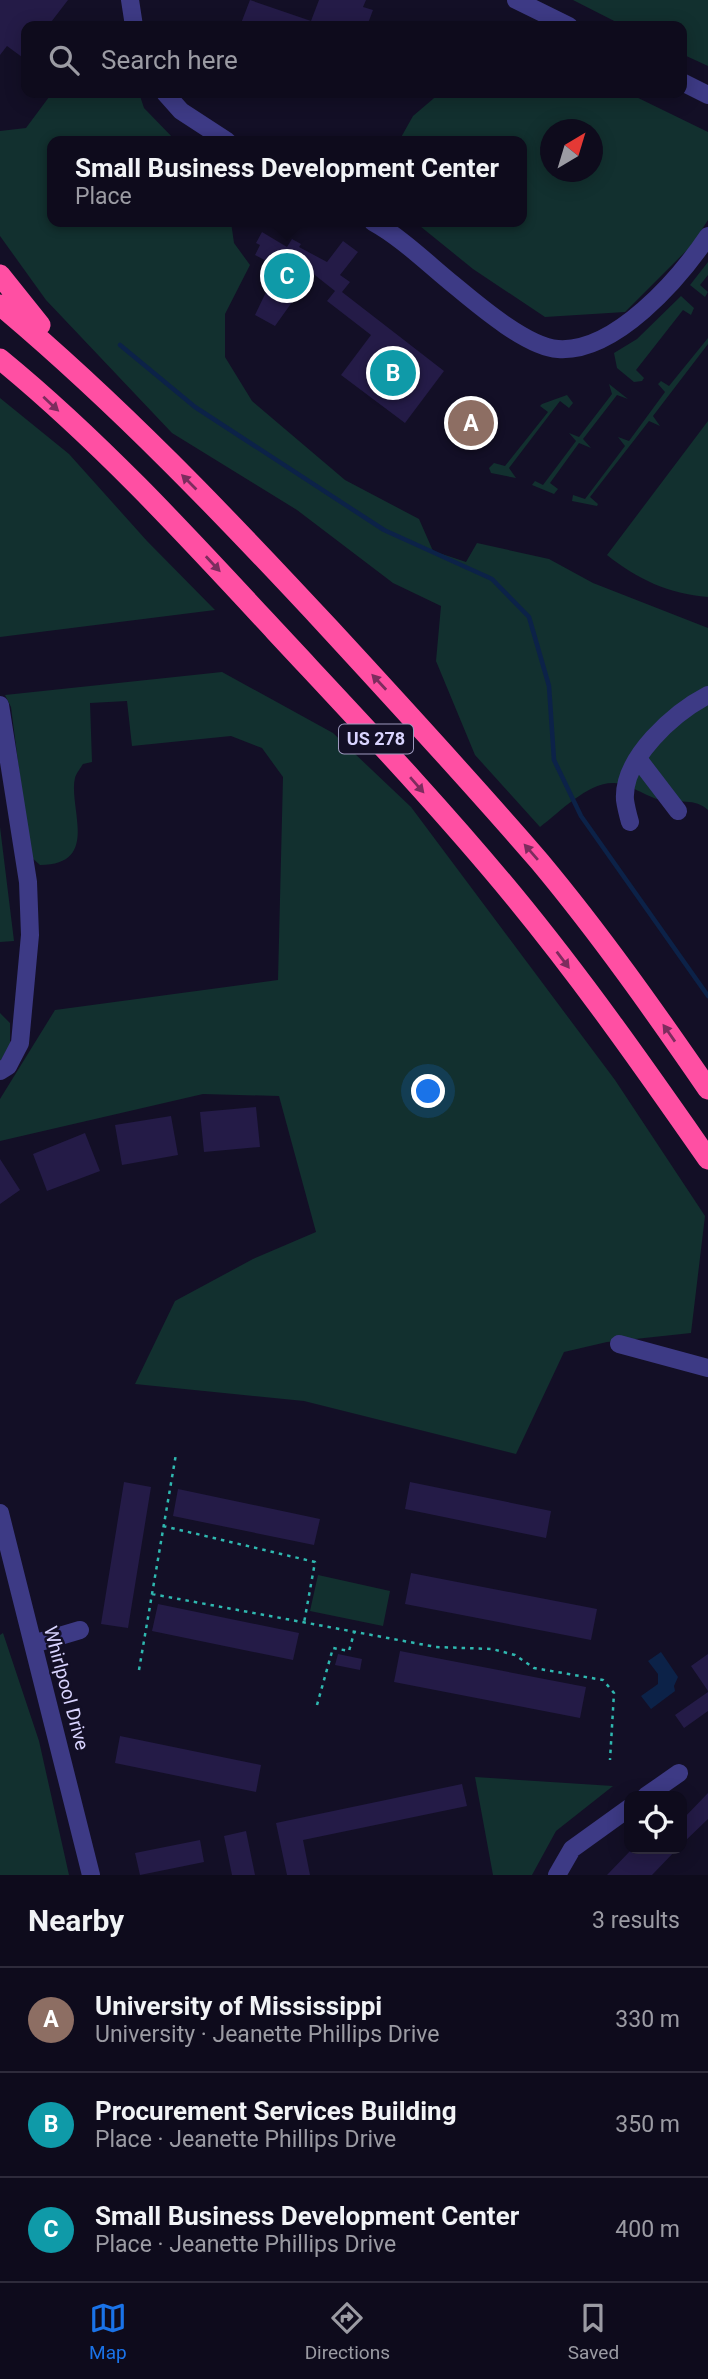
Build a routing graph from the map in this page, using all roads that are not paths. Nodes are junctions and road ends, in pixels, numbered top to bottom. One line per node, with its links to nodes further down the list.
1 (130, 0): 3 (street)
2 (516, 0): 4 (street)
3 (133, 21)
4 (559, 21)
5 (687, 84): 6 (street)
6 (708, 95)
7 (169, 98): 8 (street)
8 (219, 136)
9 (379, 227): 10 (street)
10 (708, 236)
11 (0, 275): 14 (highway)
12 (0, 304): 14 (highway, US 278)
13 (0, 361): 22 (highway, US 278, one-way to 22)
14 (115, 407): 21 (highway, US 278, one-way to 14)
15 (708, 695): 17 (street)
16 (0, 705): 20 (street)
17 (639, 760): 18 (street); 19 (street)
18 (678, 811)
19 (629, 822)
20 (0, 1071)
21 (708, 1089)
22 (708, 1159)
23 (619, 1345): 24 (street)
24 (708, 1368)
25 (0, 1513): 26 (street, Whirlpool Drive)
26 (6, 1568): 28 (street, Whirlpool Drive)
27 (80, 1630): 28 (street)
28 (33, 1644): 32 (street, Whirlpool Drive)
29 (679, 1773): 30 (street)
30 (653, 1791)
31 (624, 1812): 33 (street)
32 (91, 1875)
33 (556, 1875)

